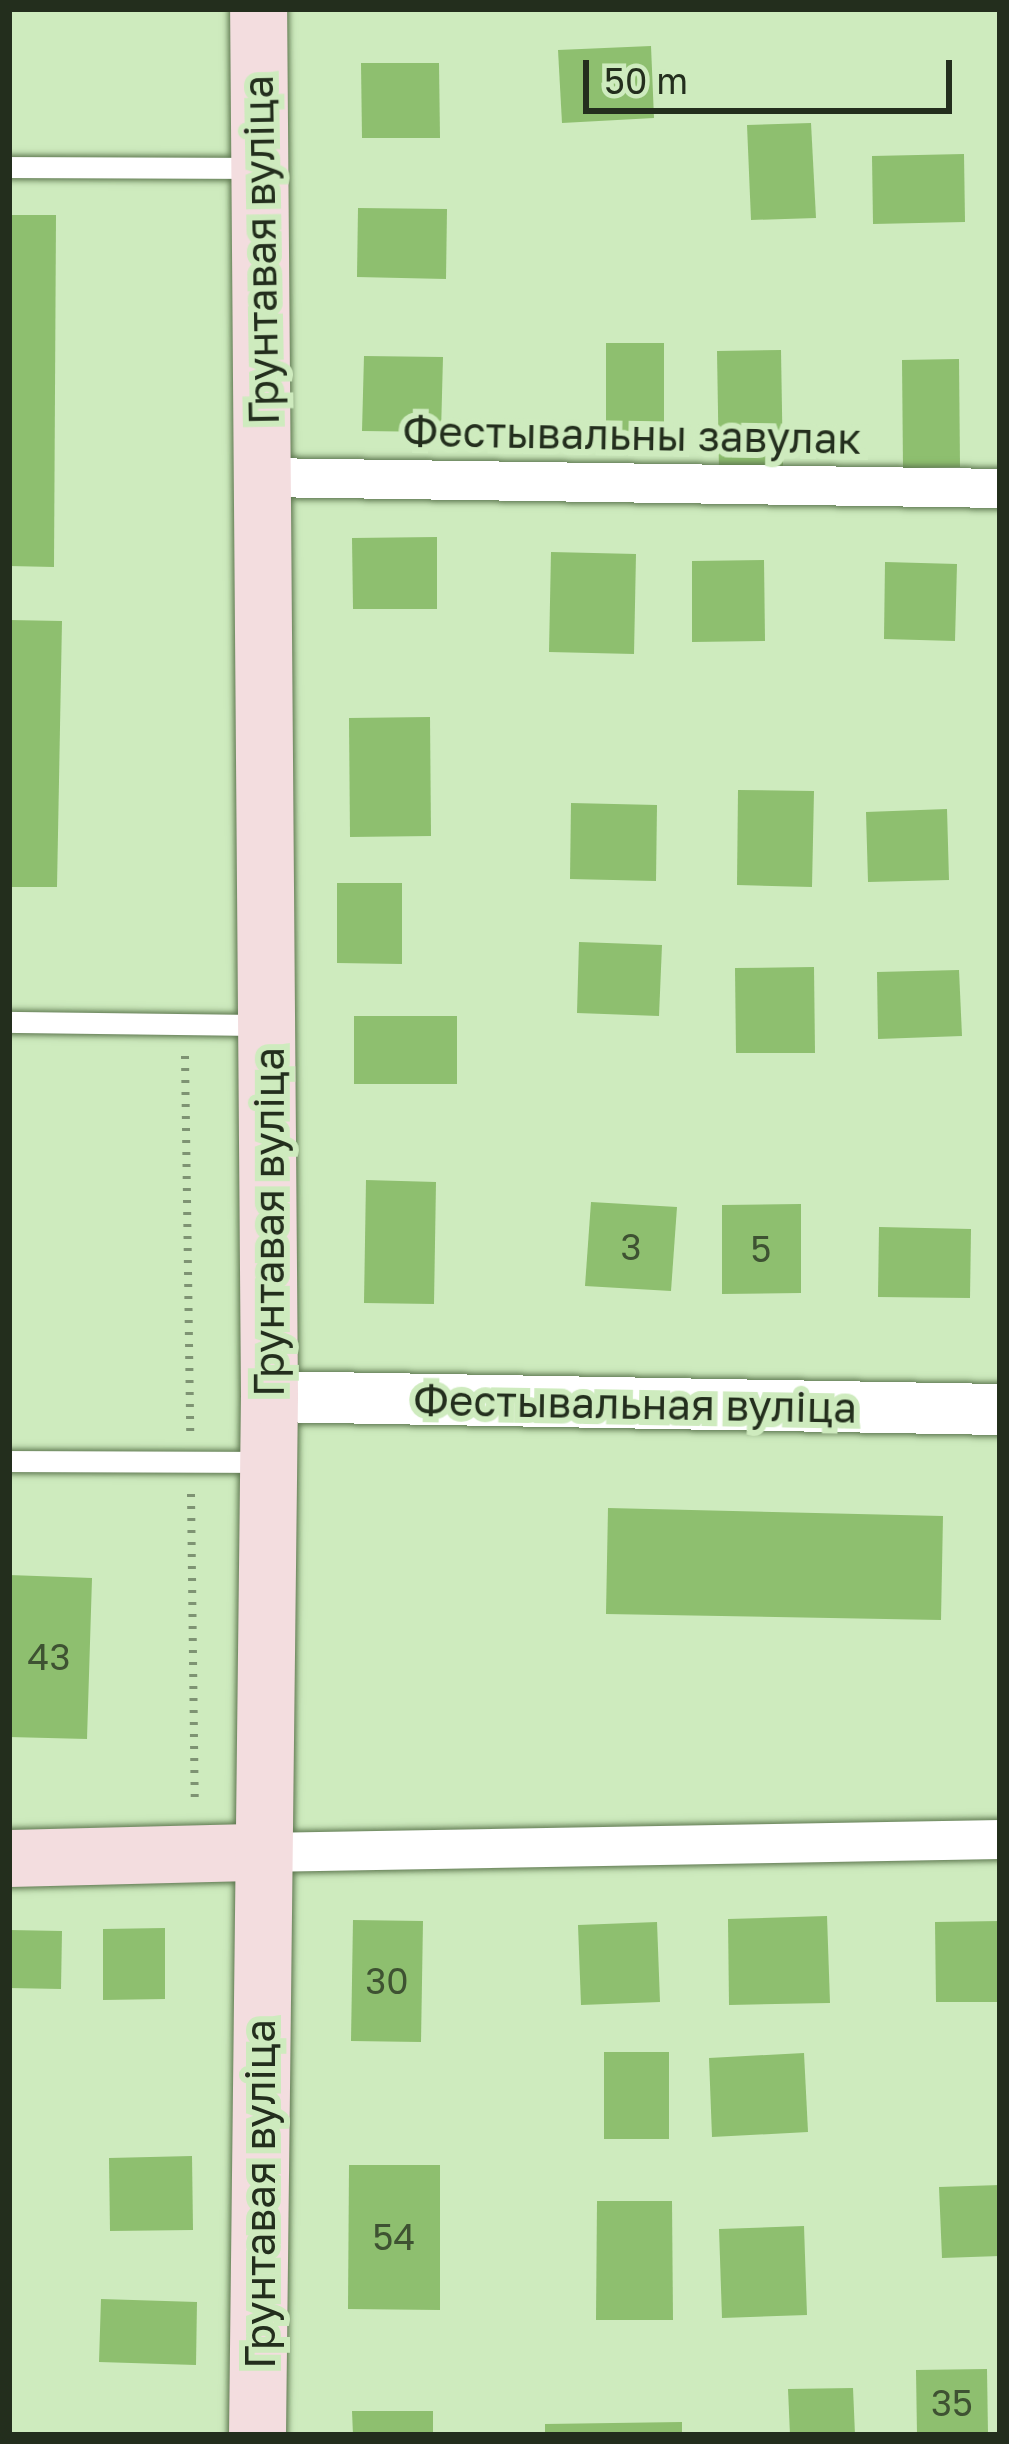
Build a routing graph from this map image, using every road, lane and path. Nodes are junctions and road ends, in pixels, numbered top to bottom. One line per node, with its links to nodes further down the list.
1 (258, 9): 3 (main road, Грунтавая вуліца)
2 (9, 167): 3 (lane)
3 (259, 168): 4 (main road, Грунтавая вуліца)
4 (262, 477): 5 (street, Фестывальны завулак); 8 (main road, Грунтавая вуліца)
5 (1000, 488)
6 (9, 1022): 7 (lane)
7 (184, 1024): 8 (lane); 12 (path)
8 (266, 1025): 9 (main road, Грунтавая вуліца)
9 (269, 1396): 10 (street, Фестывальная вуліца); 13 (main road, Грунтавая вуліца)
10 (1000, 1409)
11 (9, 1461): 12 (lane)
12 (191, 1462): 13 (lane); 14 (path)
13 (268, 1462): 16 (main road, Грунтавая вуліца)
14 (195, 1814)
15 (1000, 1839): 16 (street)
16 (261, 1852): 17 (main road); 18 (main road, Грунтавая вуліца)
17 (9, 1858)
18 (257, 2435)

